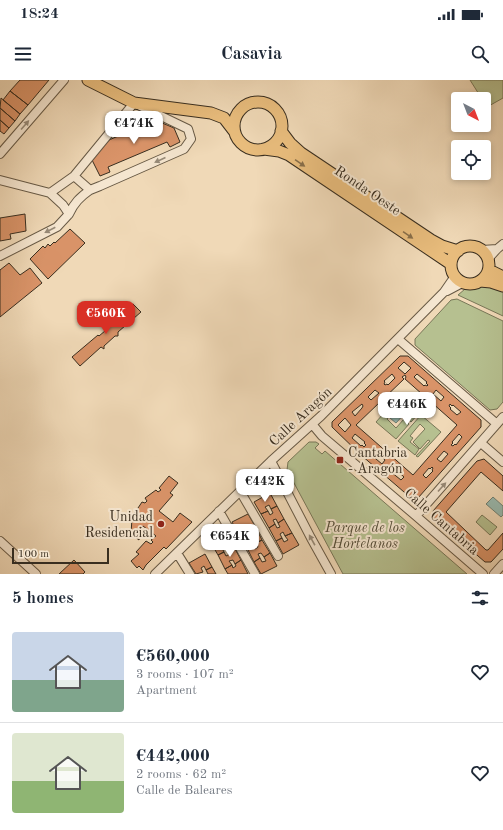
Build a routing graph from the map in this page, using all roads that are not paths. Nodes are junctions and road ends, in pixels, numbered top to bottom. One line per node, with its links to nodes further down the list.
1 (64, 80): 9 (street, one-way to 1)
2 (88, 80): 3 (main road)
3 (134, 102): 5 (main road); 10 (street); 12 (street, one-way to 12)
4 (248, 104): 5 (main road); 6 (main road); 7 (main road)
5 (211, 113): 6 (main road)
6 (234, 131): 8 (main road)
7 (281, 131): 8 (main road); 16 (main road, Ronda Oeste)
8 (264, 149): 19 (main road, Ronda Oeste, one-way to 19)
9 (0, 154)
10 (74, 176): 12 (street); 13 (street)
11 (0, 180): 13 (street)
12 (90, 190): 14 (street)
13 (50, 193): 14 (street)
14 (69, 214): 17 (street, one-way to 17)
15 (500, 246): 18 (street)
16 (458, 250): 18 (main road); 19 (main road)
17 (0, 256)
18 (486, 259): 20 (main road); 22 (main road)
19 (452, 264): 21 (main road)
20 (503, 277)
21 (459, 279): 22 (main road); 24 (street, Calle Aragón)
22 (480, 281): 23 (main road)
23 (503, 286)
24 (398, 339): 26 (street, Calle Aragón); 27 (street)
25 (503, 417): 27 (street)
26 (312, 424): 29 (street, Calle Aragón); 33 (street, Calle Cantabria)
27 (497, 424): 28 (street)
28 (481, 443): 30 (street); 33 (street, one-way to 28)
29 (271, 461): 31 (street, Calle Aragón); 42 (street, one-way to 29)
30 (503, 462)
31 (240, 491): 32 (street, Calle Aragón); 36 (street)
32 (219, 511): 35 (street, Calle Aragón); 41 (street)
33 (416, 516): 43 (street, Calle Cantabria)
34 (0, 541): 38 (street)
35 (177, 553): 39 (street, Calle Aragón); 40 (street)
36 (278, 556)
37 (503, 564): 44 (street)
38 (36, 574)
39 (155, 574)
40 (190, 574)
41 (255, 574)
42 (331, 574)
43 (483, 574)
44 (494, 574)

